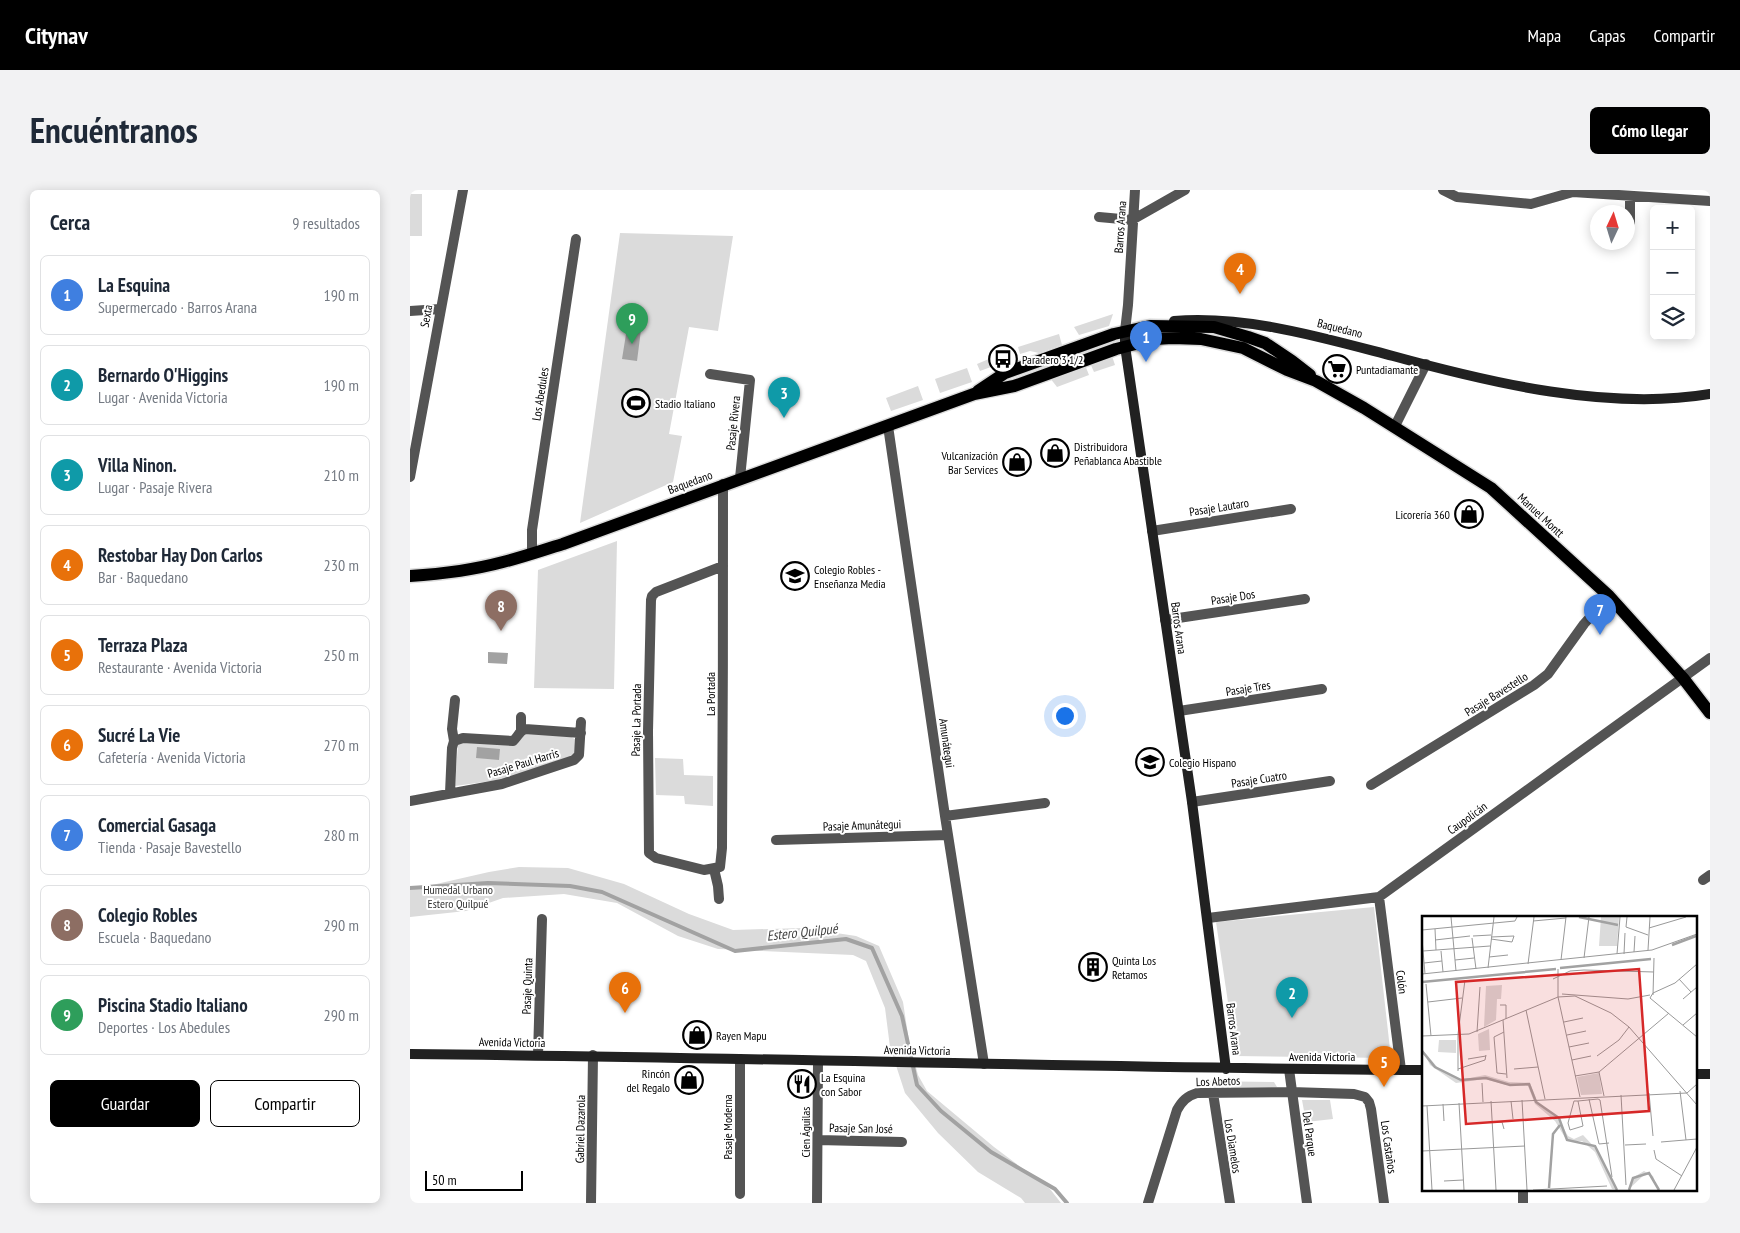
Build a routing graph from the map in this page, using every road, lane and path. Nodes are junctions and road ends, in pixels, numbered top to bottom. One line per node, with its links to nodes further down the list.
1 (463, 190): 12 (street, Sexta)
2 (1135, 190): 10 (street, Barros Arana)
3 (1185, 190): 10 (street)
4 (1443, 190): 5 (street)
5 (1573, 191): 6 (street)
6 (1630, 196): 7 (street); 8 (street)
7 (1710, 201)
8 (1630, 205)
9 (1099, 217): 10 (street)
10 (1132, 220): 15 (street, Barros Arana)
11 (576, 239): 29 (street, Los Abedules)
12 (440, 309): 13 (street); 24 (street, Sexta)
13 (410, 311)
14 (1150, 326): 15 (main road, Baquedano); 17 (street, Baquedano); 19 (main road, Manuel Montt)
15 (1125, 332): 16 (street, Barros Arana); 20 (main road, Baquedano)
16 (1125, 346): 19 (main road, Manuel Montt); 20 (main road, Baquedano); 28 (street, Barros Arana)
17 (1426, 364): 21 (street, Baquedano); 23 (street)
18 (710, 374): 25 (street, Pasaje Rivera)
19 (1316, 381): 23 (main road, Manuel Montt)
20 (974, 394): 22 (main road, Baquedano)
21 (1710, 394)
22 (888, 426): 25 (main road, Baquedano); 50 (street, Amunátegui)
23 (1395, 426): 32 (main road, Manuel Montt)
24 (410, 477)
25 (740, 478): 26 (main road, Baquedano)
26 (723, 484): 29 (main road, Baquedano); 30 (street, La Portada)
27 (1291, 509): 28 (street, Pasaje Lautaro)
28 (1152, 530): 34 (street, Barros Arana)
29 (532, 553): 31 (main road, Baquedano)
30 (723, 566): 53 (street, La Portada); 53 (street, Pasaje La Portada)
31 (410, 576)
32 (1609, 596): 36 (main road, Manuel Montt); 45 (street, Pasaje Bavestello)
33 (1305, 599): 34 (street, Pasaje Dos)
34 (1165, 620): 39 (street, Barros Arana)
35 (1710, 658): 36 (street, Caupolicán)
36 (1683, 678): 40 (main road, Manuel Montt); 54 (street, Caupolicán)
37 (1322, 690): 39 (street, Pasaje Tres)
38 (455, 700): 43 (street)
39 (1179, 711): 48 (street, Barros Arana)
40 (1710, 713)
41 (521, 717): 42 (street)
42 (521, 730): 43 (street, Pasaje Paul Harris); 46 (street, Pasaje Paul Harris)
43 (454, 741): 46 (street)
44 (1330, 781): 48 (street, Pasaje Cuatro)
45 (1371, 785)
46 (450, 793): 47 (street, Pasaje Paul Harris)
47 (412, 800)
48 (1192, 802): 56 (street, Barros Arana)
49 (1045, 803): 50 (street)
50 (945, 816): 51 (street, Amunátegui)
51 (948, 836): 52 (street, Pasaje Amunátegui); 63 (street, Amunátegui)
52 (776, 840)
53 (714, 869): 55 (street)
54 (1379, 897): 56 (street, Caupolicán); 66 (street, Colón)
55 (719, 899)
56 (1208, 918): 64 (street, Barros Arana)
57 (542, 919): 59 (street, Pasaje Quinta)
58 (410, 1054): 59 (street, Avenida Victoria)
59 (538, 1055): 60 (street, Avenida Victoria)
60 (593, 1056): 61 (street, Avenida Victoria); 75 (street, Gabriel Dazarola)
61 (740, 1060): 62 (street, Avenida Victoria); 74 (street, Pasaje Moderna)
62 (818, 1061): 63 (street, Avenida Victoria); 71 (street, Cien Águilas)
63 (984, 1064): 64 (street, Avenida Victoria)
64 (1226, 1069): 65 (street, Avenida Victoria)
65 (1289, 1069): 66 (street, Avenida Victoria); 68 (street, Del Parque)
66 (1401, 1070): 67 (street, Avenida Victoria)
67 (1422, 1070)
68 (1291, 1092): 69 (street, Los Abetos); 70 (street, Los Abetos); 79 (street, Del Parque)
69 (1213, 1093): 77 (street, Los Abetos); 78 (street, Los Diamelos)
70 (1365, 1097): 80 (street, Los Castaños)
71 (818, 1140): 72 (street, Pasaje San José); 76 (street, Cien Águilas)
72 (902, 1142)
73 (1523, 1190): 81 (street)
74 (740, 1194)
75 (591, 1203)
76 (817, 1203)
77 (1148, 1203)
78 (1230, 1203)
79 (1307, 1203)
80 (1384, 1203)
81 (1523, 1203)

